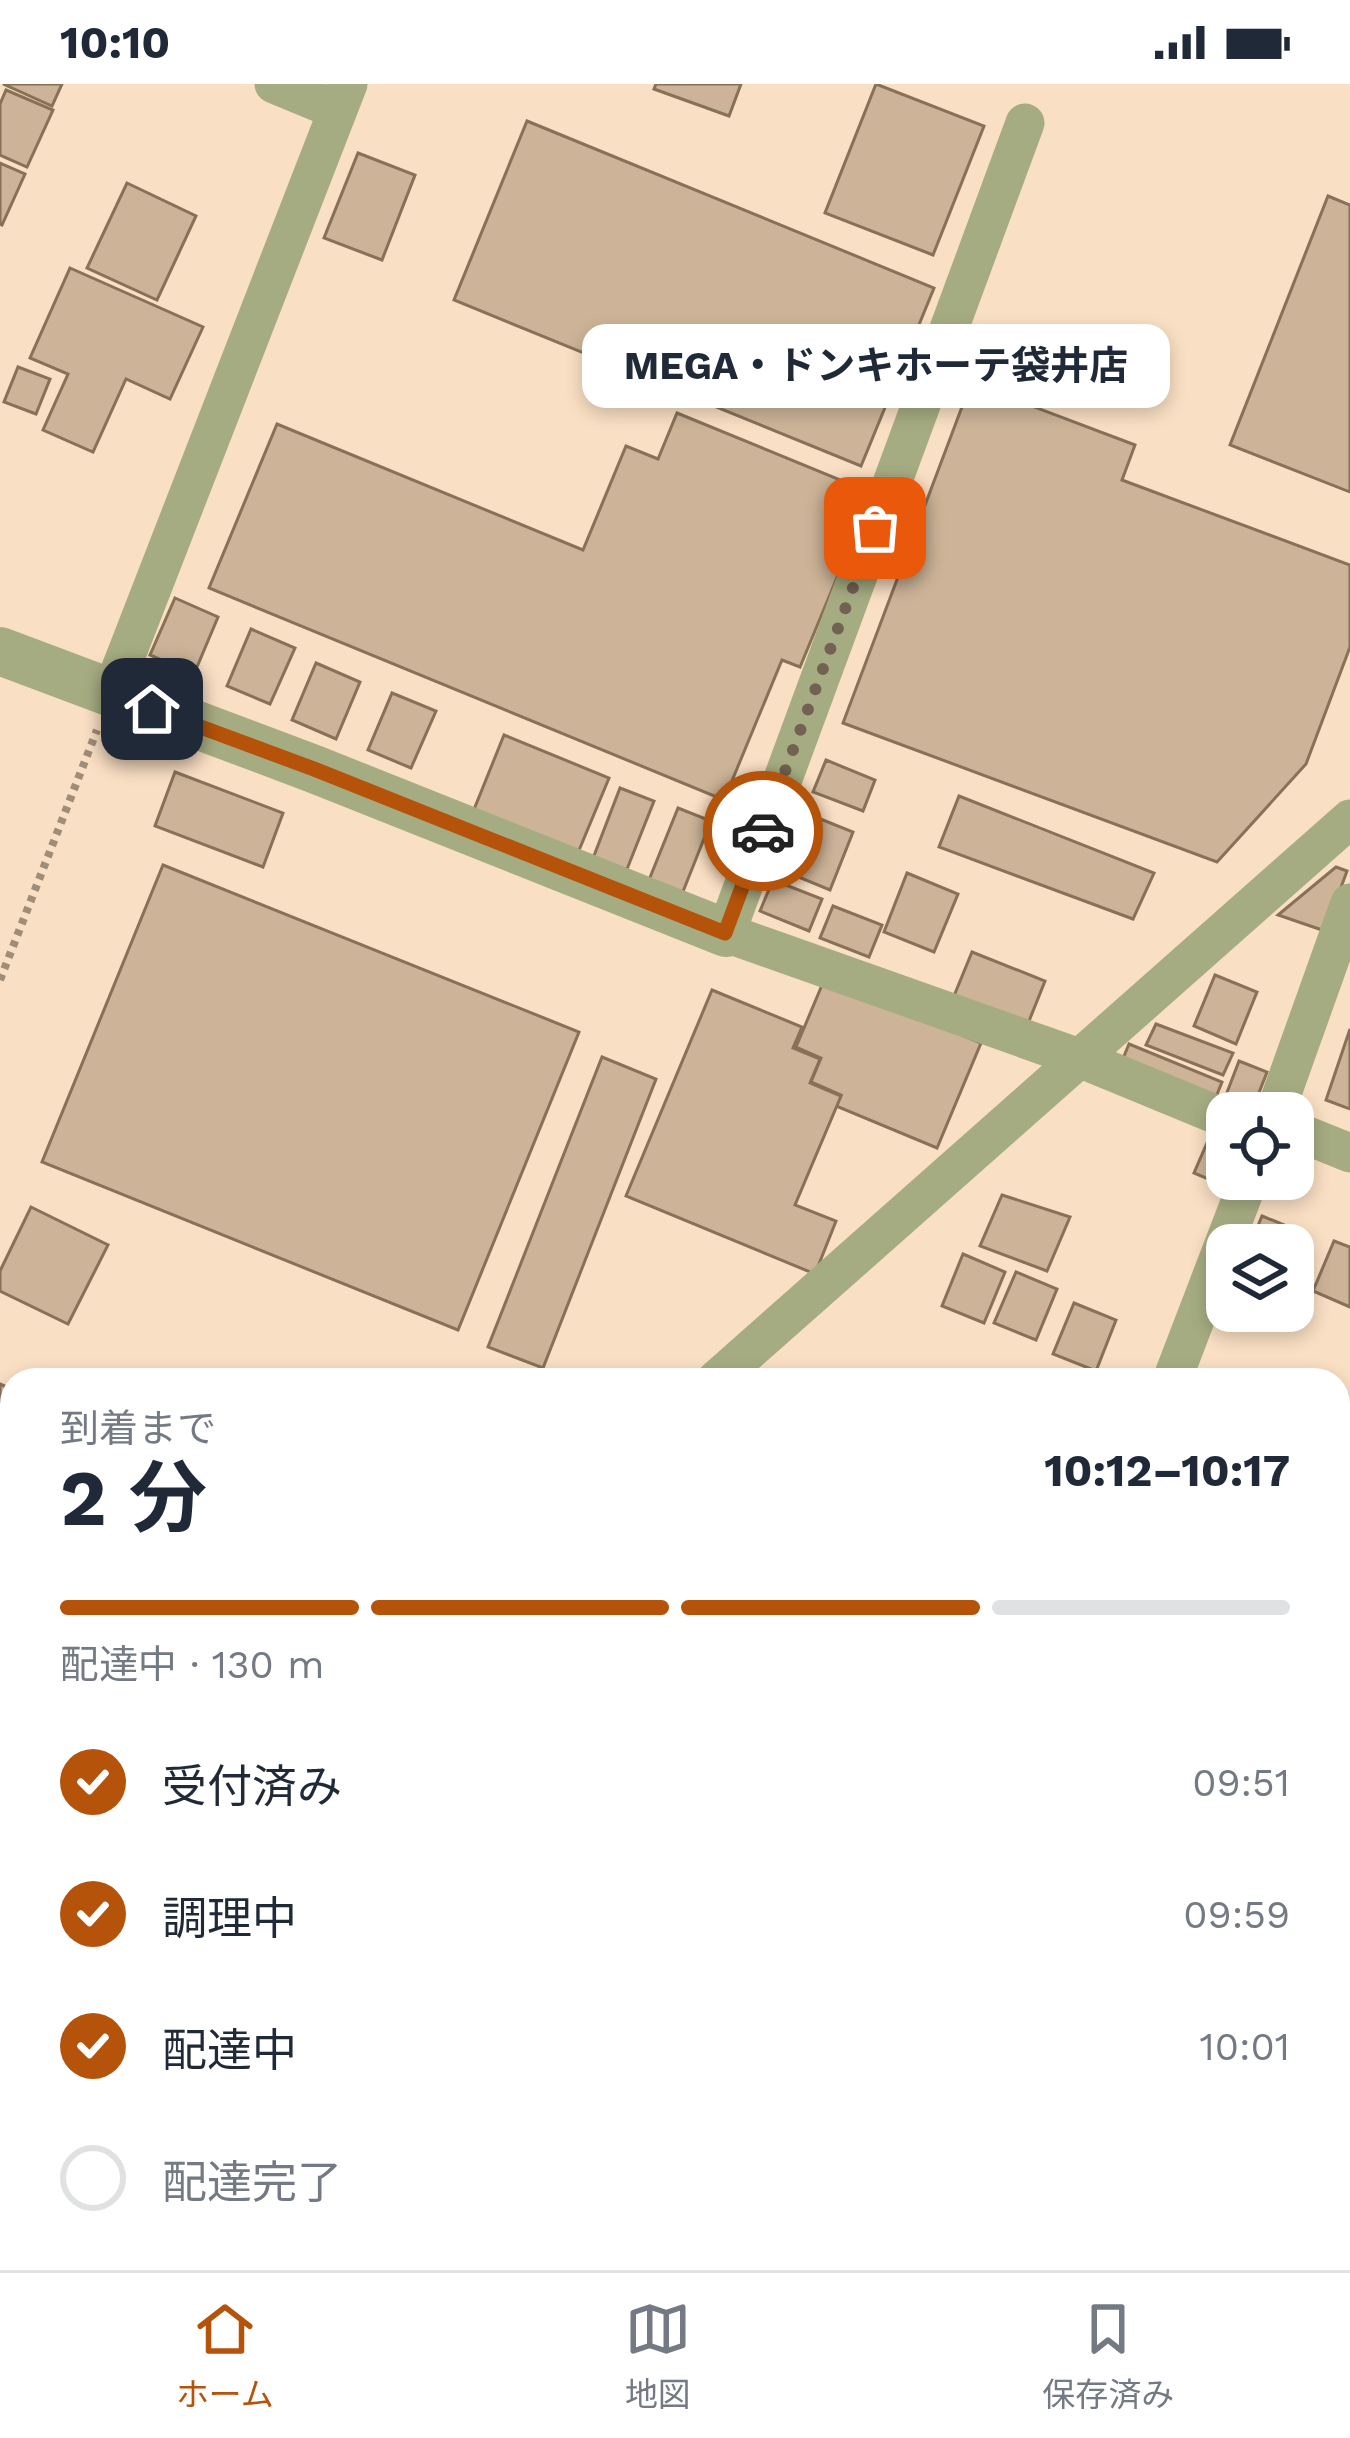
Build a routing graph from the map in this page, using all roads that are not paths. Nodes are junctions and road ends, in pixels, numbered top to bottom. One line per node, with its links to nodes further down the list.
1 (274, 84): 2 (street)
2 (342, 97): 5 (street)
3 (1025, 123): 8 (street)
4 (0, 651): 5 (street)
5 (111, 694): 8 (street)
6 (1350, 819): 9 (street)
7 (1350, 903): 10 (street)
8 (725, 933): 9 (street)
9 (1079, 1058): 11 (street); 15 (street)
10 (1282, 1092)
11 (1206, 1110)
12 (1314, 1138): 13 (street)
13 (1350, 1153)
14 (1242, 1200): 16 (street)
15 (730, 1368)
16 (1177, 1368)

